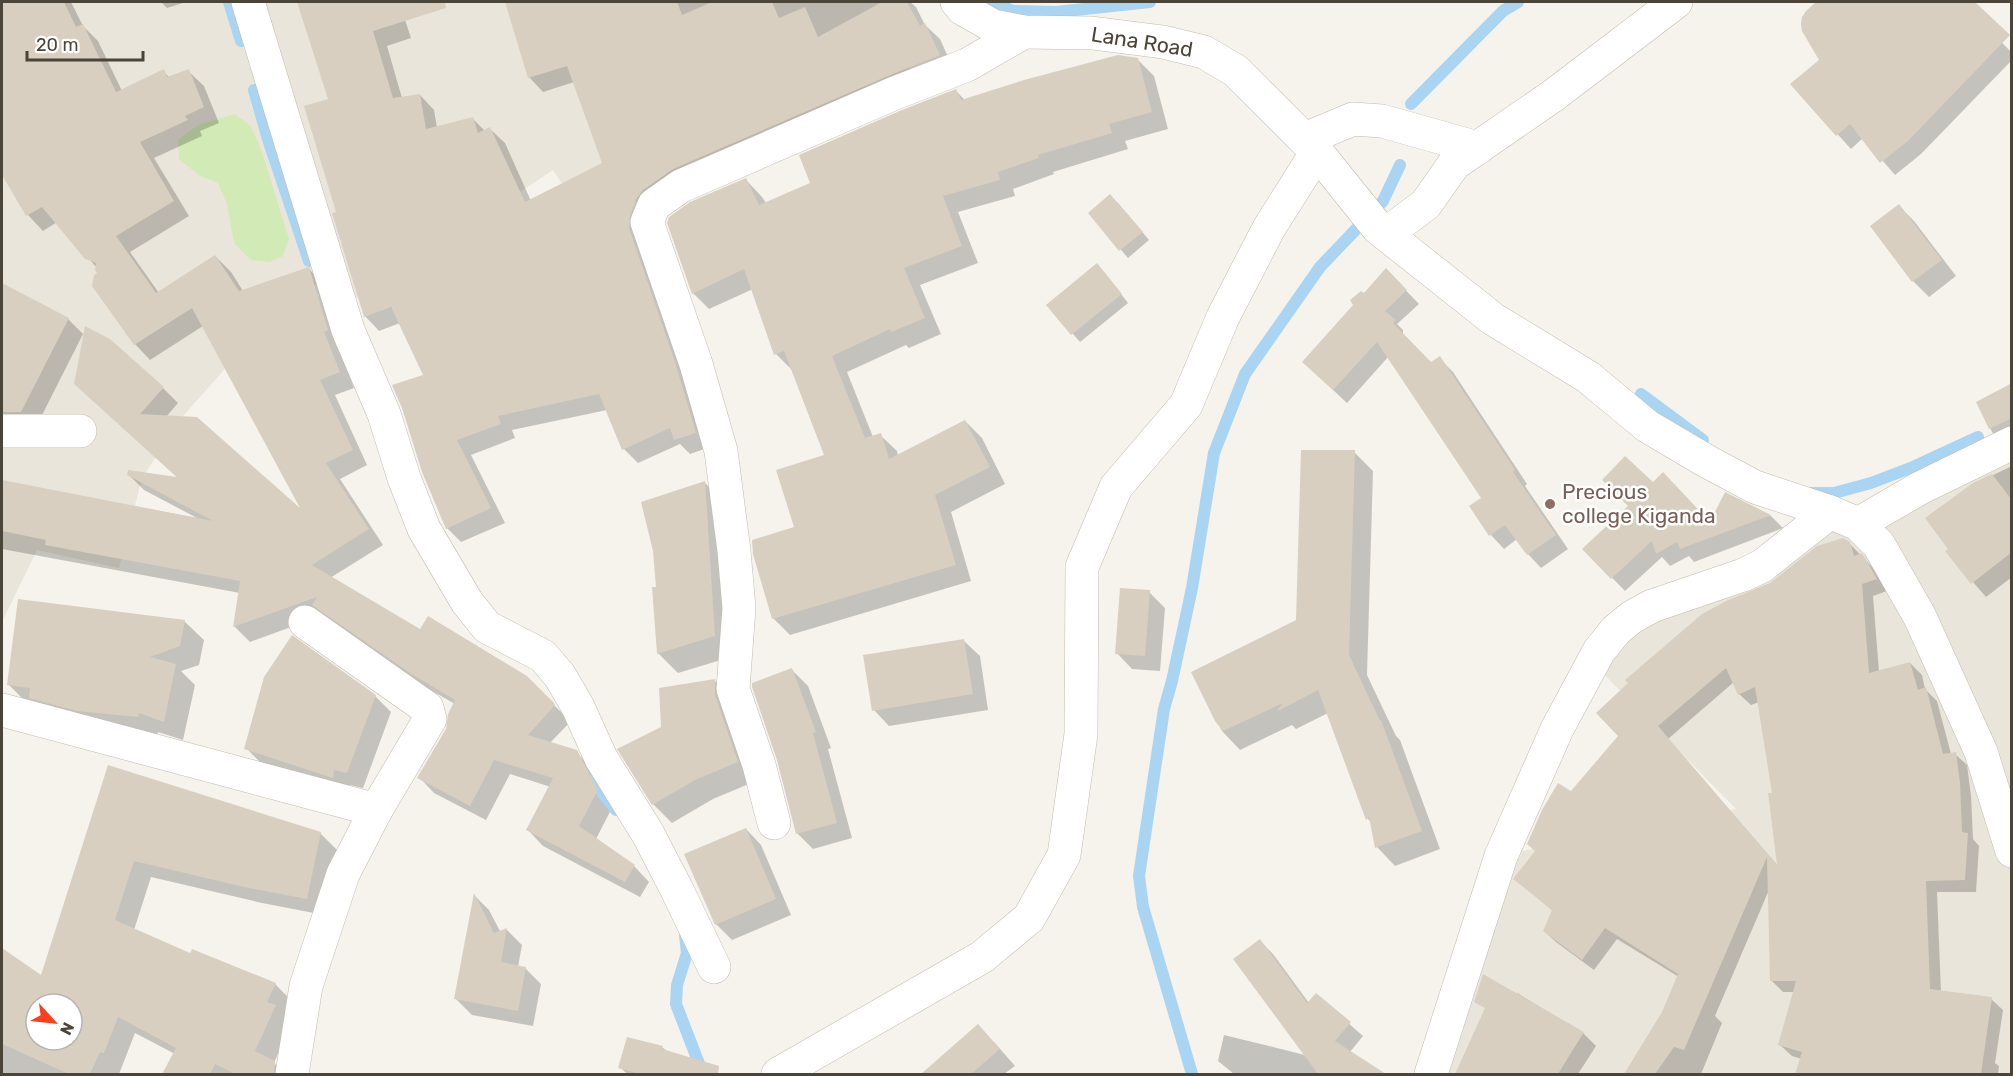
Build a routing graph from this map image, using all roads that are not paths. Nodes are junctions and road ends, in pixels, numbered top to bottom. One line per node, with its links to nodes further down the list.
1 (248, 2): 17 (street)
2 (957, 2): 4 (street, Lana Road)
3 (1676, 2): 6 (street)
4 (1024, 32): 5 (street, Lana Road); 15 (street)
5 (1311, 146): 6 (street); 7 (street, Lana Road); 19 (street)
6 (1478, 148): 7 (street)
7 (1382, 231): 11 (street, Lana Road)
8 (2, 431): 9 (street)
9 (80, 431)
10 (2010, 447): 11 (street)
11 (1844, 518): 16 (street); 20 (street)
12 (305, 622): 14 (street)
13 (2, 710): 14 (street)
14 (376, 810): 18 (street)
15 (774, 823)
16 (2012, 851)
17 (714, 967)
18 (292, 1074)
19 (778, 1074)
20 (1431, 1074)

